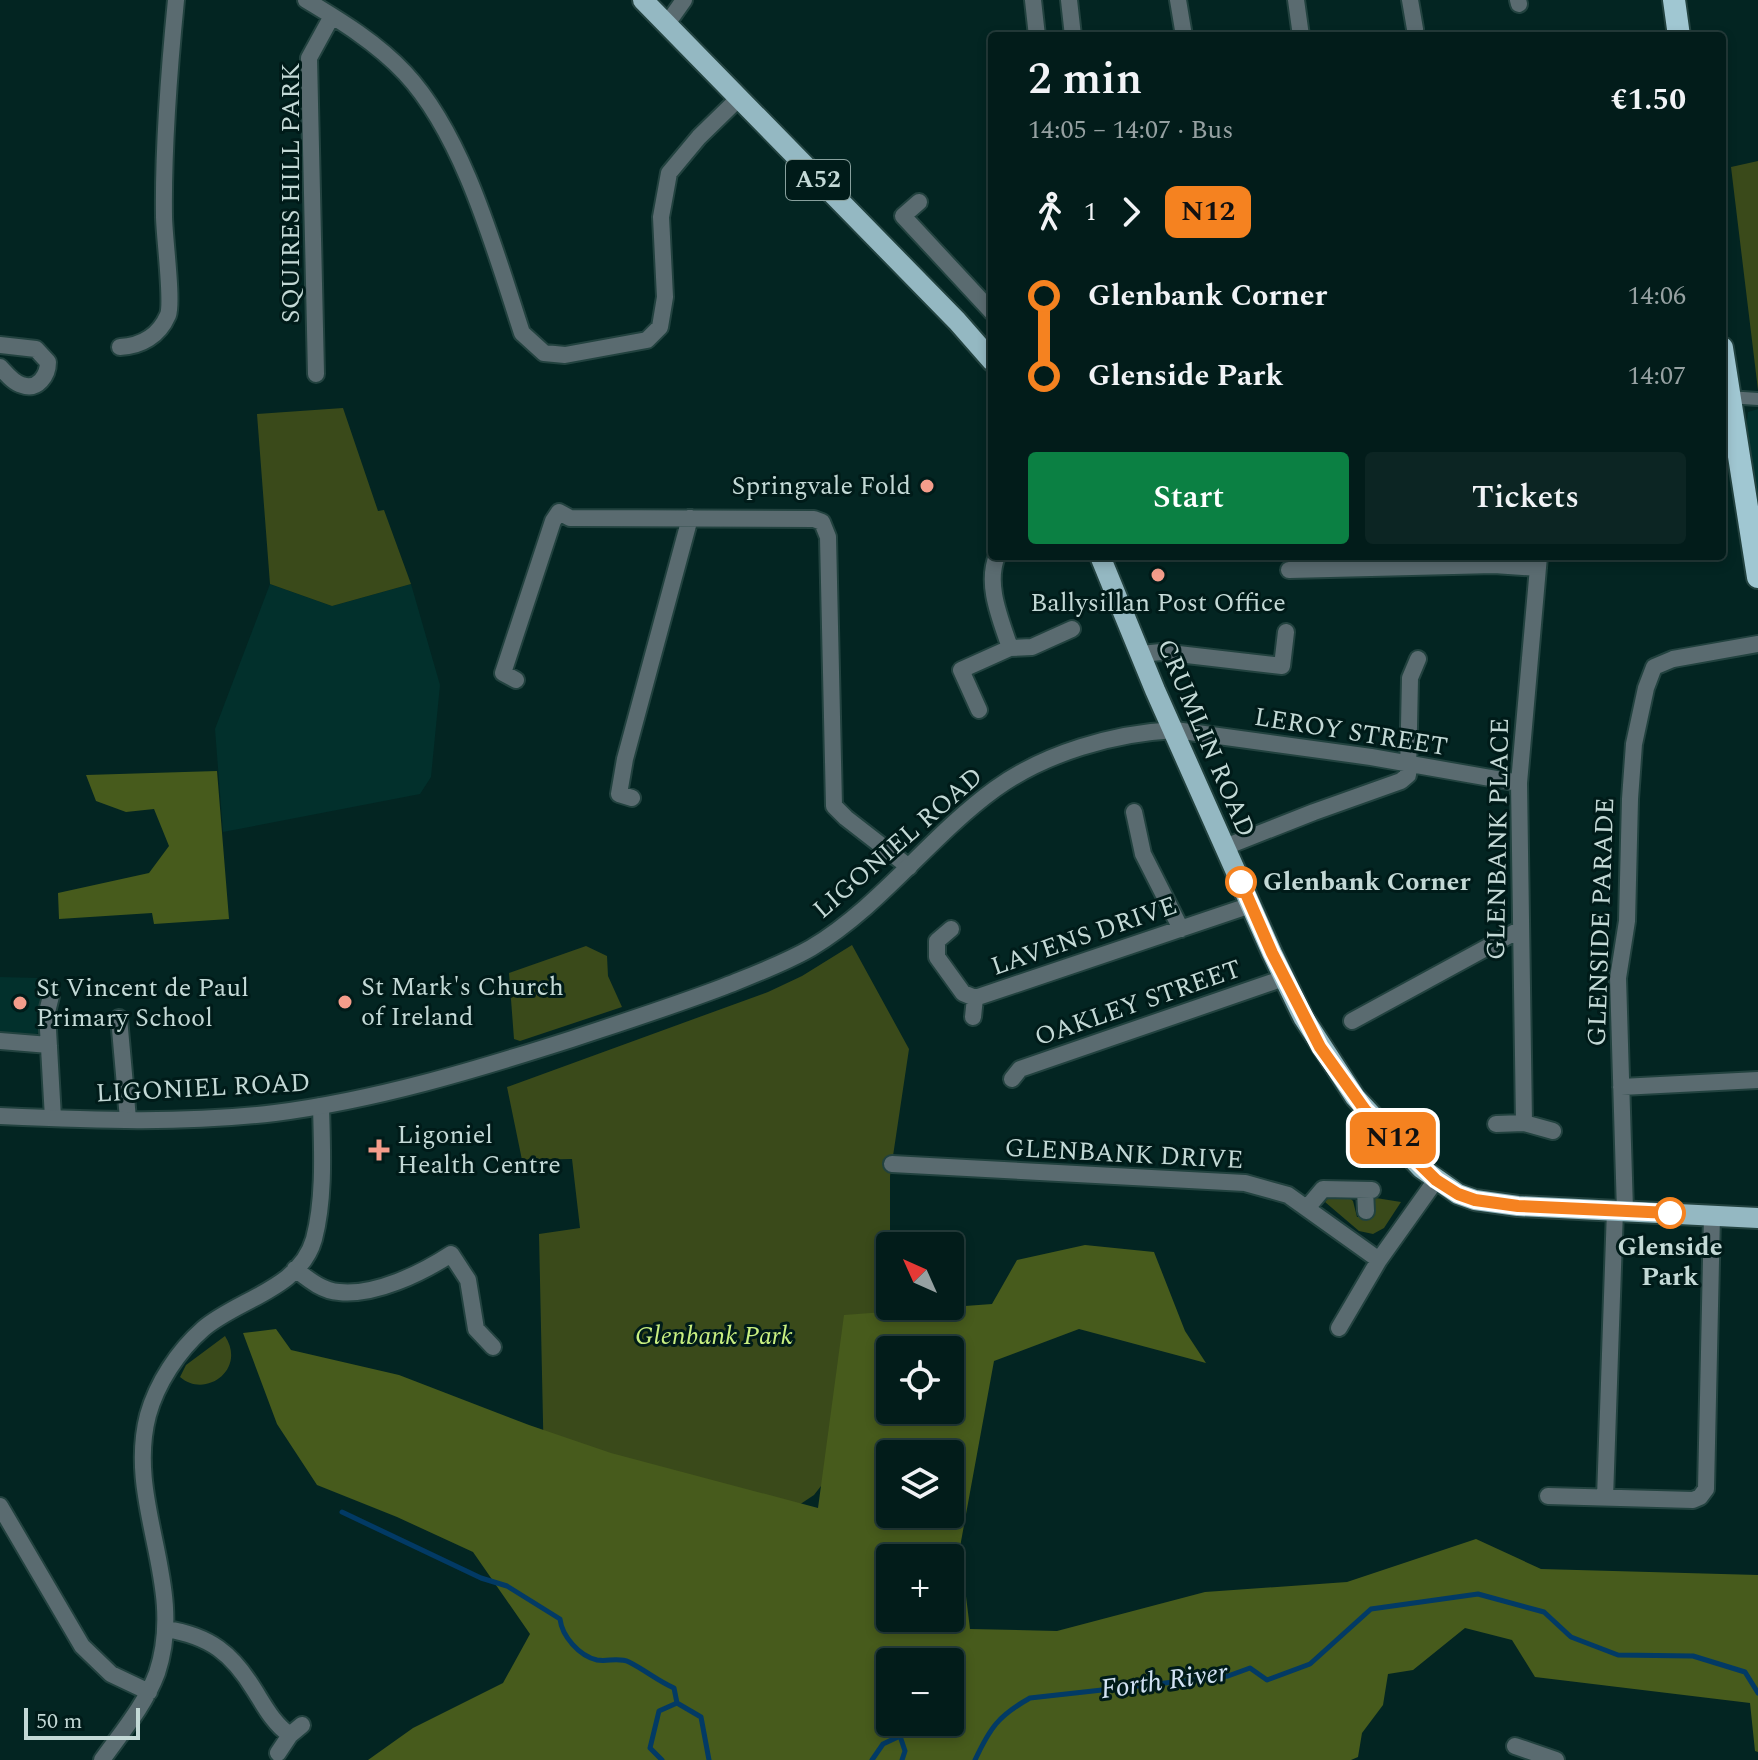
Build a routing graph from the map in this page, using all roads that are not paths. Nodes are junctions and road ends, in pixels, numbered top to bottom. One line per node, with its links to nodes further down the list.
1 (176, 0): 23 (street)
2 (306, 0): 11 (street)
3 (643, 0): 12 (main road, A52)
4 (684, 0): 12 (street)
5 (1033, 0): 14 (street)
6 (1069, 0): 15 (street)
7 (1178, 0): 16 (street)
8 (1296, 0): 17 (street)
9 (1410, 0): 13 (street)
10 (1674, 0): 18 (highway)
11 (332, 16): 19 (street); 26 (street, SQUIRES HILL PARK)
12 (667, 24): 19 (main road, A52)
13 (1415, 29)
14 (1037, 32)
15 (1073, 32)
16 (1183, 32)
17 (1300, 32)
18 (1678, 32)
19 (738, 99): 24 (main road, A52)
20 (919, 202): 21 (street)
21 (988, 308)
22 (0, 345): 25 (street)
23 (120, 347)
24 (988, 356)
25 (0, 367)
26 (316, 374)
27 (1726, 396): 28 (street)
28 (1758, 399)
29 (1726, 401): 36 (highway)
30 (690, 518): 43 (street); 48 (street); 51 (street)
31 (995, 560): 40 (street)
32 (1102, 560): 41 (main road, CRUMLIN ROAD)
33 (1307, 562): 34 (street); 35 (street)
34 (1538, 562): 47 (street, GLENBANK PLACE)
35 (1289, 570)
36 (1758, 577)
37 (1072, 629): 40 (street)
38 (1286, 632): 41 (street)
39 (1758, 644): 66 (street, GLENSIDE PARADE)
40 (1010, 648): 44 (street)
41 (1141, 654): 45 (main road, CRUMLIN ROAD)
42 (1418, 659): 46 (street)
43 (516, 680)
44 (979, 710)
45 (1175, 730): 46 (street, LEROY STREET); 50 (main road, CRUMLIN ROAD); 51 (street, LIGONIEL ROAD)
46 (1408, 765): 47 (street, LEROY STREET); 50 (street)
47 (1519, 783): 55 (street, GLENBANK PLACE)
48 (632, 798)
49 (1134, 812): 54 (street)
50 (1225, 847): 52 (main road, CRUMLIN ROAD)
51 (909, 867): 67 (street, LIGONIEL ROAD)
52 (1251, 905): 54 (street, LAVENS DRIVE); 56 (main road, CRUMLIN ROAD)
53 (951, 929): 58 (street, LAVENS DRIVE)
54 (1181, 929): 58 (street, LAVENS DRIVE)
55 (1519, 930): 61 (street); 71 (street, GLENBANK PLACE)
56 (1284, 978): 64 (street, OAKLEY STREET); 75 (main road, CRUMLIN ROAD)
57 (51, 996): 63 (street)
58 (975, 998): 59 (street)
59 (973, 1017)
60 (119, 1018): 70 (street)
61 (1352, 1021)
62 (0, 1041): 63 (street)
63 (49, 1045): 69 (street)
64 (1012, 1079)
65 (1758, 1080): 66 (street)
66 (1621, 1087): 78 (street, GLENSIDE PARADE)
67 (321, 1106): 70 (street, LIGONIEL ROAD); 82 (street)
68 (0, 1116): 69 (street, LIGONIEL ROAD)
69 (53, 1118): 70 (street, LIGONIEL ROAD)
70 (128, 1119)
71 (1524, 1123): 72 (street); 73 (street)
72 (1496, 1124)
73 (1553, 1131)
74 (892, 1164): 76 (street, GLENBANK DRIVE)
75 (1436, 1180): 78 (main road, CRUMLIN ROAD); 81 (street)
76 (1307, 1208): 77 (street); 81 (street, GLENBANK DRIVE)
77 (1366, 1211)
78 (1620, 1211): 79 (main road, CRUMLIN ROAD); 86 (street)
79 (1712, 1215): 80 (main road, CRUMLIN ROAD); 86 (street)
80 (1758, 1218)
81 (1379, 1260): 83 (street)
82 (295, 1269): 84 (street); 88 (street)
83 (1339, 1328)
84 (493, 1347)
85 (1548, 1496): 86 (street)
86 (1605, 1498)
87 (0, 1506): 89 (street)
88 (166, 1629): 89 (street); 91 (street)
89 (149, 1692): 92 (street)
90 (1515, 1746): 93 (street)
91 (278, 1753)
92 (102, 1760)
93 (1556, 1760)

